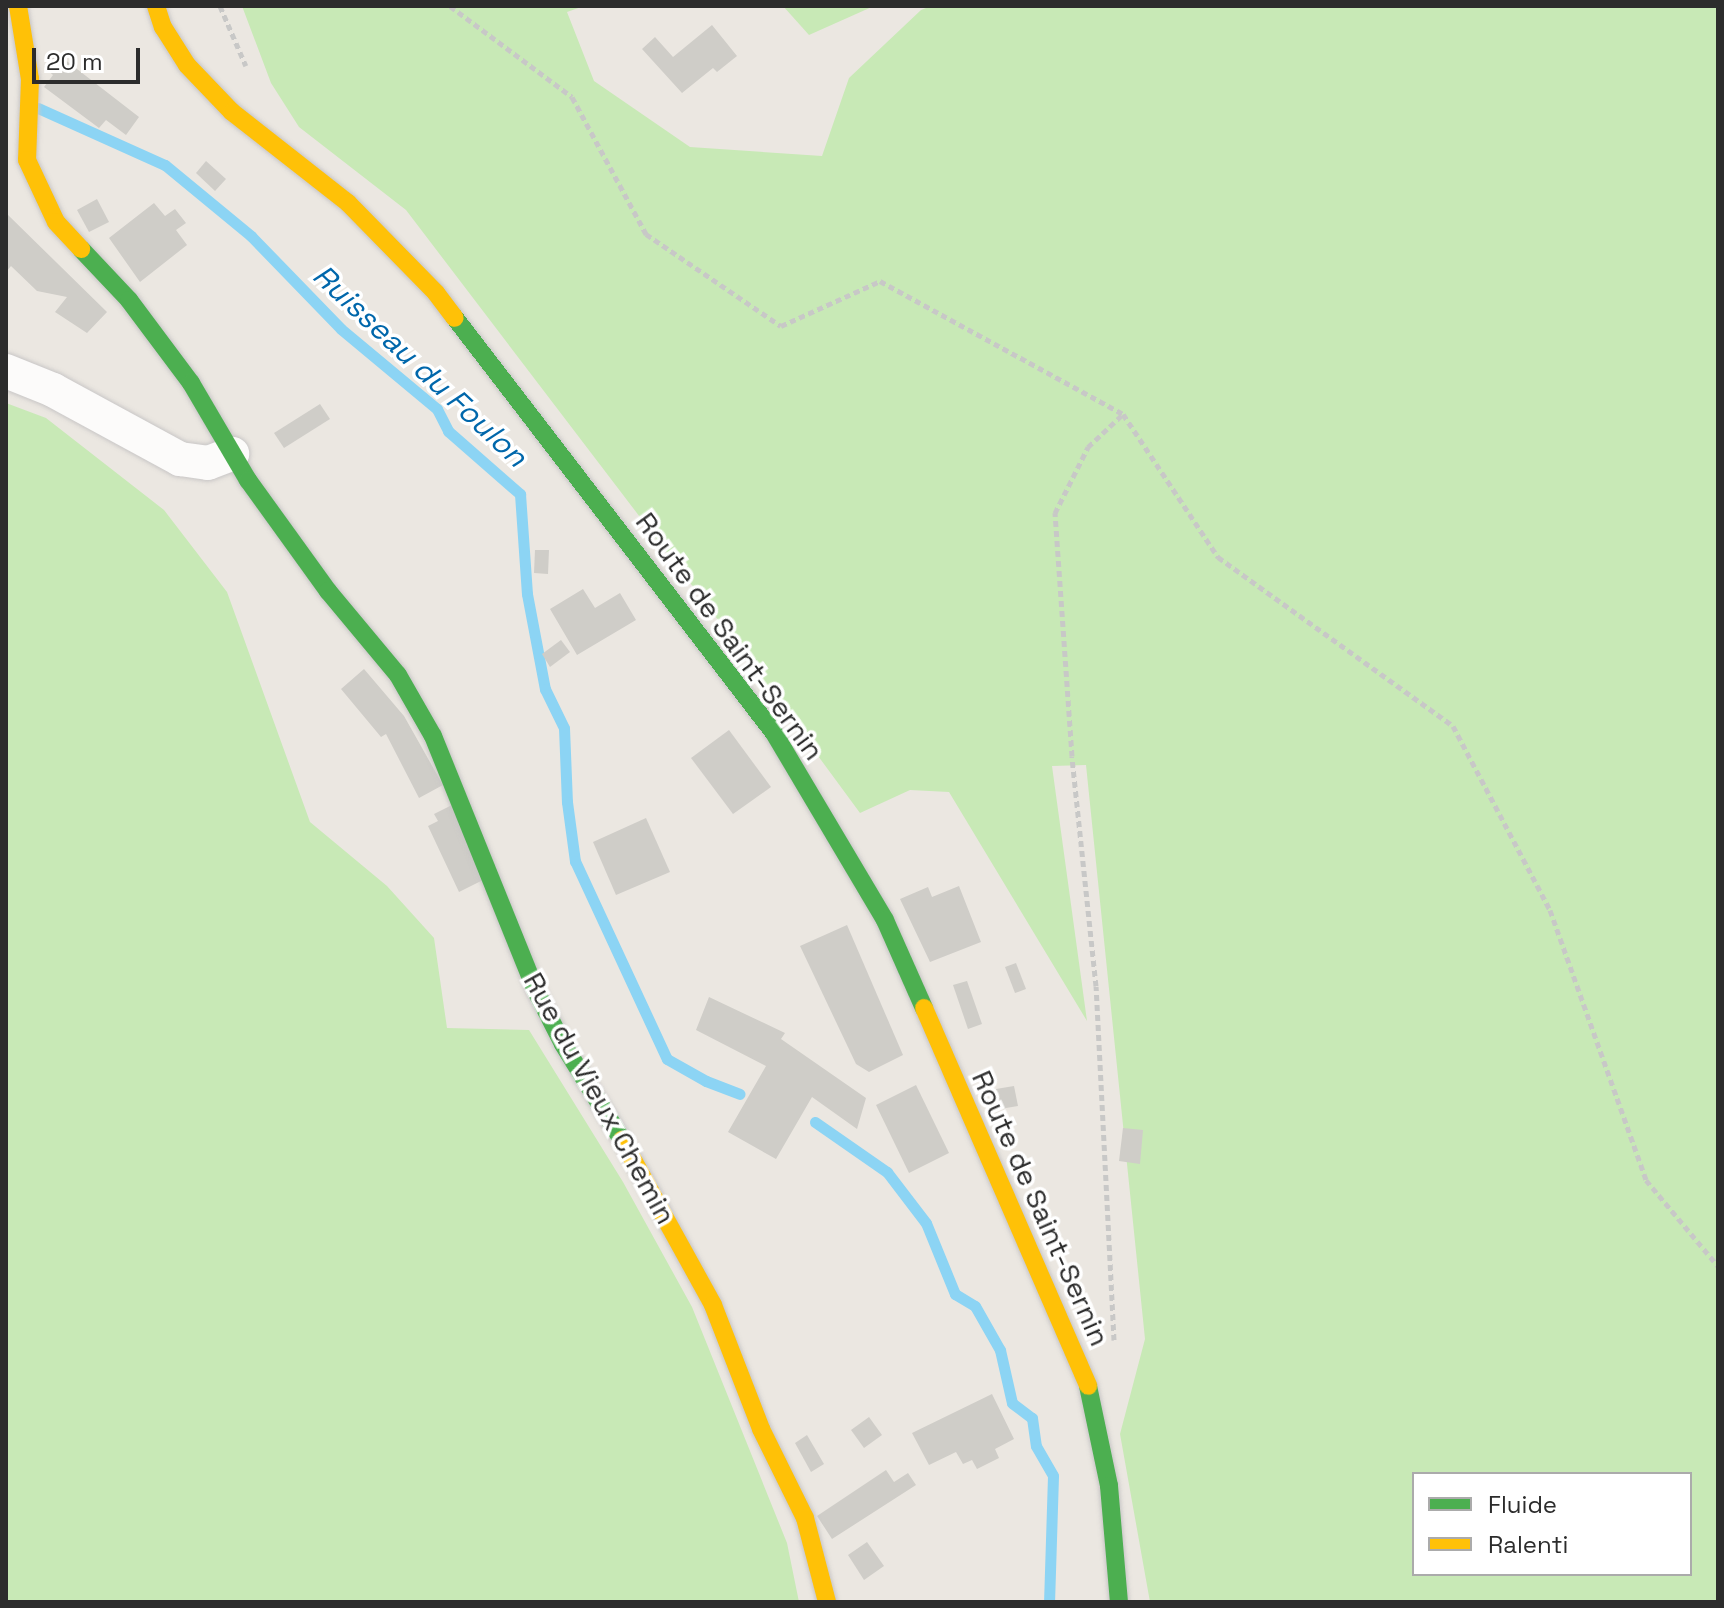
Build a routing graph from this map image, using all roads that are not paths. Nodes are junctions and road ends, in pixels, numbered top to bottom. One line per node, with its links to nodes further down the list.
1 (18, 6): 4 (street, Rue du Vieux Chemin)
2 (156, 6): 6 (street, Route de Saint-Sernin)
3 (6, 371): 4 (street)
4 (232, 454): 5 (street, Rue du Vieux Chemin)
5 (827, 1602)
6 (1119, 1602)

